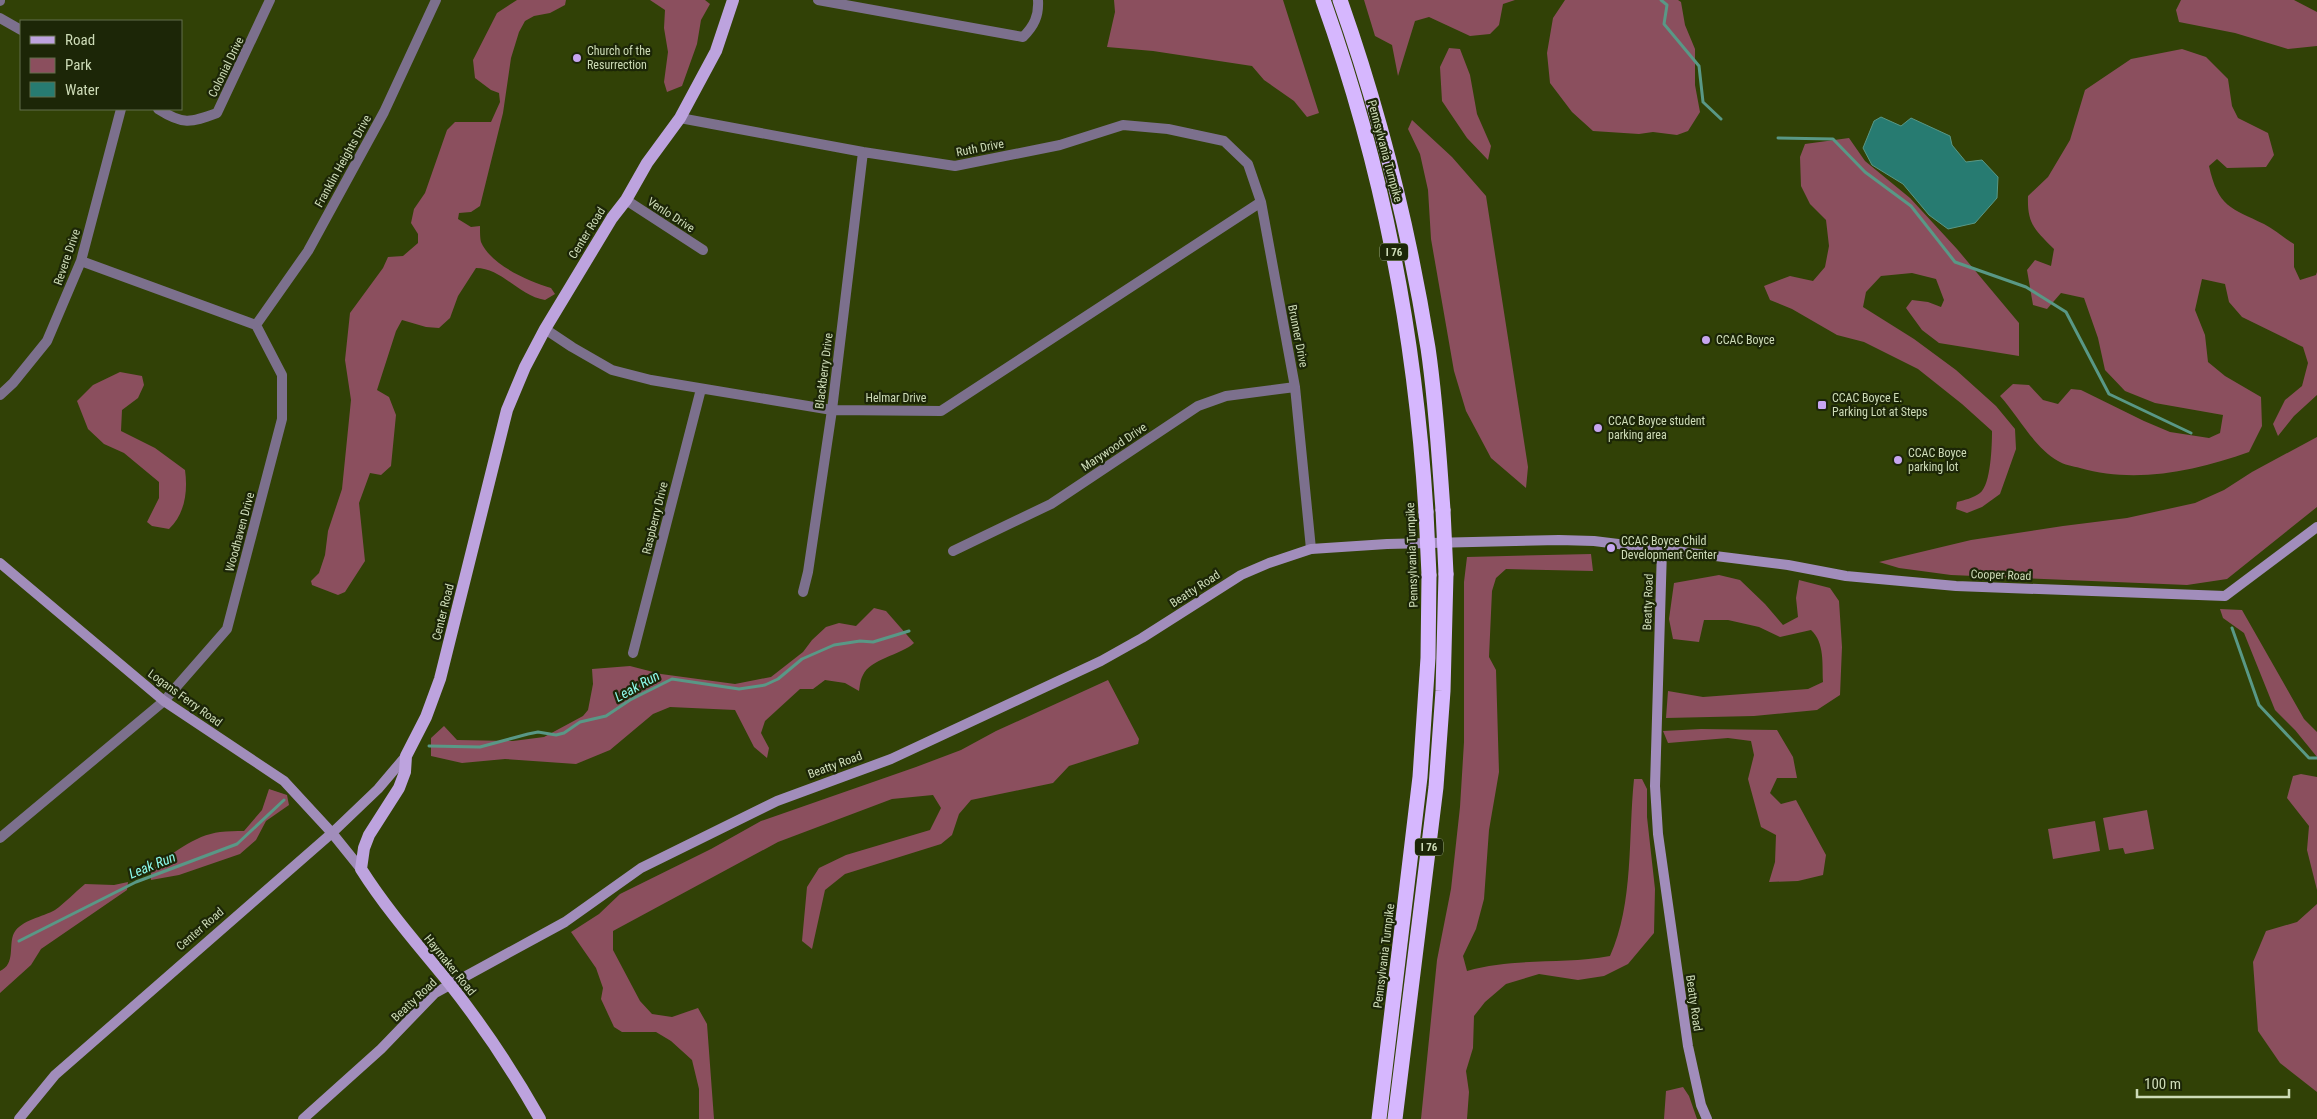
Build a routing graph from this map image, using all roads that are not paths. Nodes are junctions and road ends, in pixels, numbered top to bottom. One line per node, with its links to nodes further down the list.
1 (270, 0): 11 (street, Colonial Drive)
2 (436, 0): 19 (street, Franklin Heights Drive)
3 (733, 0): 12 (main road, Center Road)
4 (818, 0): 5 (street)
5 (1038, 0)
6 (1323, 0): 41 (highway, Pennsylvania Turnpike / I 76, bridge)
7 (1340, 0): 42 (highway, Pennsylvania Turnpike / I 76, bridge)
8 (0, 18): 9 (street)
9 (20, 29)
10 (121, 110): 18 (street, Revere Drive)
11 (160, 110)
12 (680, 118): 14 (street, Ruth Drive); 15 (main road, Center Road)
13 (1224, 141): 14 (street, Ruth Drive); 16 (street, Brunner Drive)
14 (863, 152): 24 (street, Blackberry Drive)
15 (626, 200): 17 (street, Venlo Drive); 20 (main road, Center Road)
16 (1260, 202): 21 (street, Brunner Drive); 24 (street, Helmar Drive)
17 (703, 250)
18 (81, 260): 19 (street); 23 (street, Revere Drive)
19 (256, 325): 32 (street, Woodhaven Drive)
20 (545, 329): 22 (street, Helmar Drive); 33 (main road, Center Road)
21 (1295, 387): 26 (street, Brunner Drive); 28 (street, Marywood Drive)
22 (701, 389): 24 (street, Helmar Drive); 31 (street, Raspberry Drive)
23 (0, 395)
24 (832, 410): 30 (street, Blackberry Drive)
25 (2317, 527): 27 (street, Cooper Road)
26 (1311, 549): 27 (street, Beatty Road); 37 (street, Beatty Road)
27 (1662, 549): 43 (street, Beatty Road)
28 (953, 551)
29 (0, 564): 32 (street, Logans Ferry Road)
30 (802, 592)
31 (633, 653)
32 (164, 701): 34 (street, Logans Ferry Road); 35 (street, Woodhaven Drive)
33 (406, 756): 34 (street, Center Road); 36 (main road)
34 (332, 833): 36 (street, Haymaker Road); 38 (street, Center Road)
35 (0, 838)
36 (361, 869): 37 (main road, Haymaker Road)
37 (450, 984): 39 (street, Beatty Road); 40 (main road, Haymaker Road)
38 (19, 1119)
39 (303, 1119)
40 (540, 1119)
41 (1379, 1119)
42 (1396, 1119)
43 (1707, 1119)

